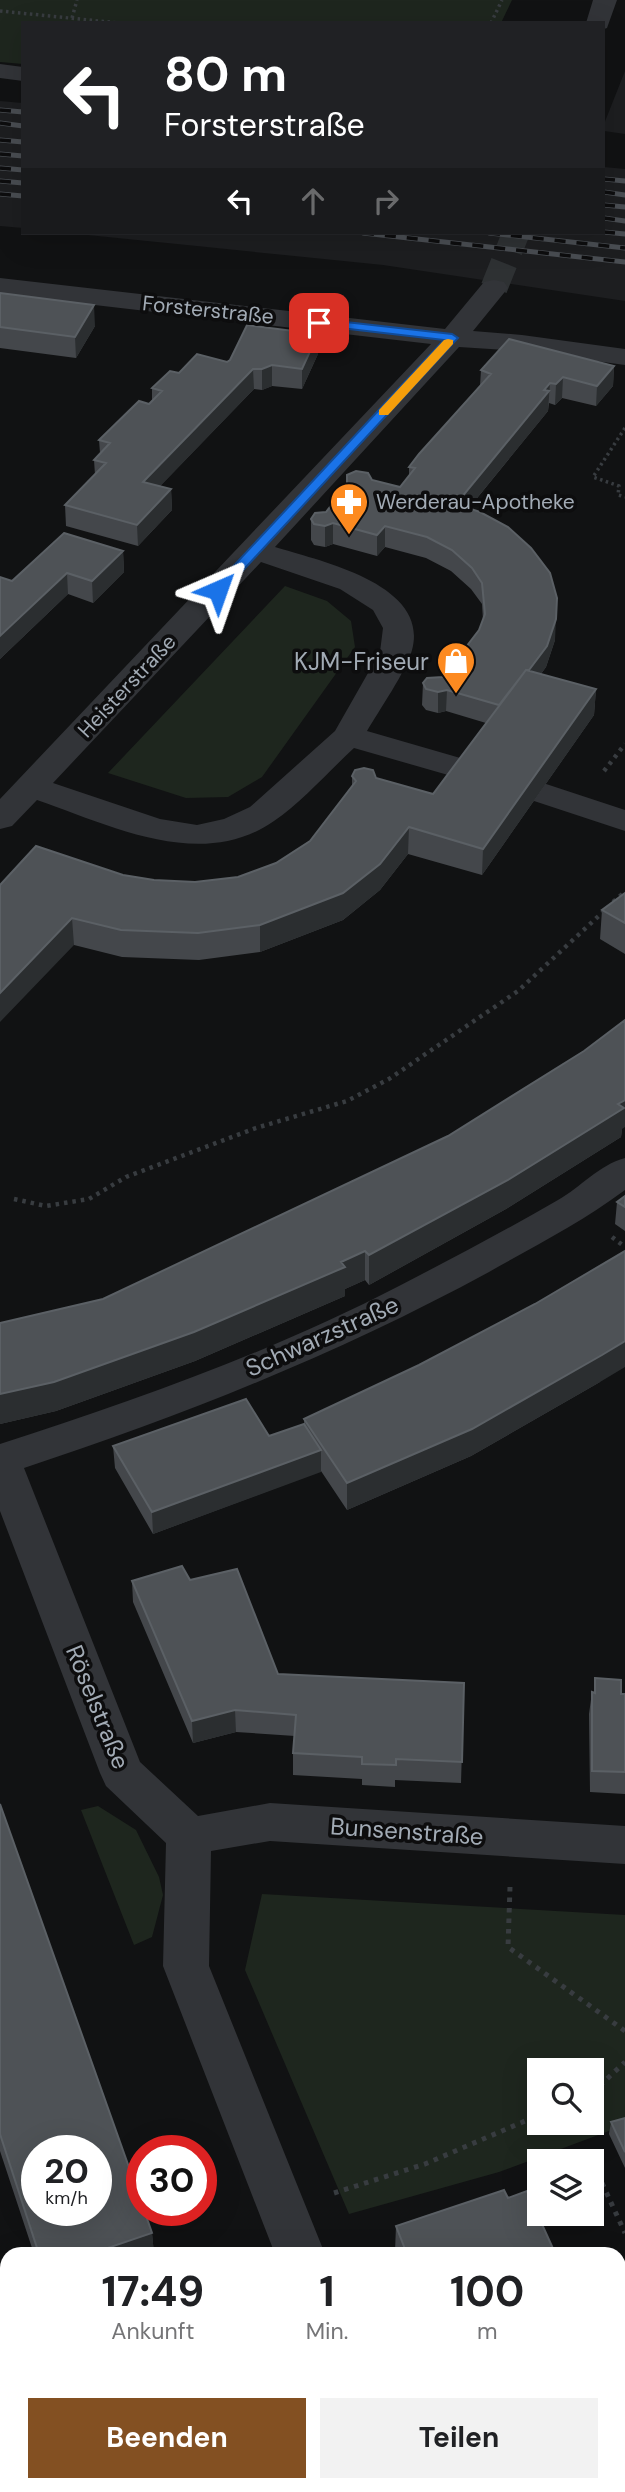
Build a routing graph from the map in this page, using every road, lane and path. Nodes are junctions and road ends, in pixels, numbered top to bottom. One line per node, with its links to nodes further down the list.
1 (77, 0): 5 (path)
2 (502, 0): 7 (path)
3 (605, 0): 8 (street)
4 (0, 10): 5 (path)
5 (72, 18): 6 (path)
6 (100, 21)
7 (492, 21)
8 (599, 21)
9 (0, 71): 10 (street)
10 (21, 74)
11 (0, 286): 13 (street, Forsterstraße)
12 (494, 289): 13 (street, Heisterstraße)
13 (452, 338): 14 (street, Forsterstraße); 17 (street, Heisterstraße)
14 (625, 357)
15 (625, 428): 16 (path)
16 (625, 497)
17 (255, 550): 18 (street); 20 (street, Heisterstraße)
18 (348, 736): 19 (street); 20 (street)
19 (469, 771)
20 (32, 787): 22 (street, Heisterstraße)
21 (540, 792): 23 (street)
22 (0, 819)
23 (625, 821)
24 (625, 892): 26 (path)
25 (625, 1171): 27 (street, Schwarzstraße)
26 (14, 1199)
27 (0, 1460): 28 (street, Röselstraße)
28 (189, 1836): 29 (street, Bunsenstraße); 36 (street)
29 (511, 1837): 30 (street, Bunsenstraße); 31 (path)
30 (625, 1844)
31 (625, 2031)
32 (625, 2062): 33 (path)
33 (604, 2082)
34 (527, 2120): 36 (path)
35 (604, 2187): 37 (path)
36 (282, 2209): 38 (street)
37 (625, 2233)
38 (297, 2247)

